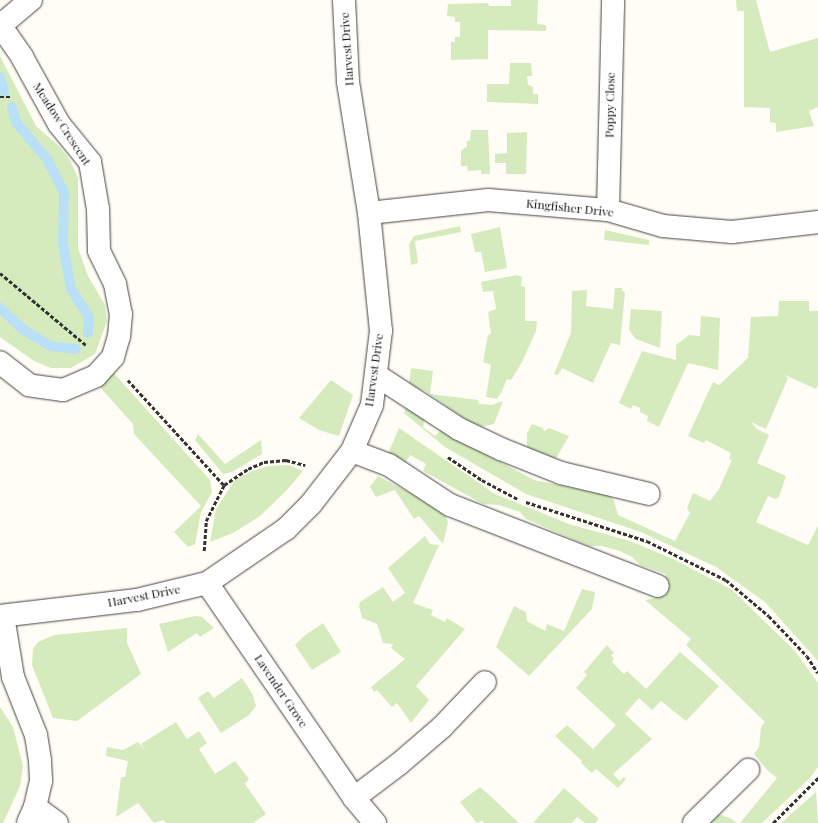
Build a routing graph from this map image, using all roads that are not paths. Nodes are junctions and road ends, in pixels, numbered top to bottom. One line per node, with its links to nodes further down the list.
1 (31, 0): 4 (street)
2 (344, 0): 6 (street, Harvest Drive)
3 (613, 0): 5 (street, Poppy Close)
4 (0, 25): 8 (street, Meadow Crescent)
5 (608, 210): 6 (street, Kingfisher Drive); 7 (street, Kingfisher Drive)
6 (369, 213): 9 (street, Harvest Drive)
7 (818, 222)
8 (0, 362)
9 (376, 375): 10 (street, Harvest Drive); 11 (street)
10 (352, 451): 12 (street, Harvest Drive); 13 (street)
11 (649, 494)
12 (207, 583): 14 (street, Harvest Drive); 17 (street, Lavender Grove)
13 (658, 586)
14 (1, 616): 18 (street)
15 (485, 682): 17 (street)
16 (748, 770): 21 (street)
17 (354, 798): 20 (street, Lavender Grove)
18 (32, 815): 19 (street)
19 (57, 823)
20 (375, 823)
21 (694, 823)

